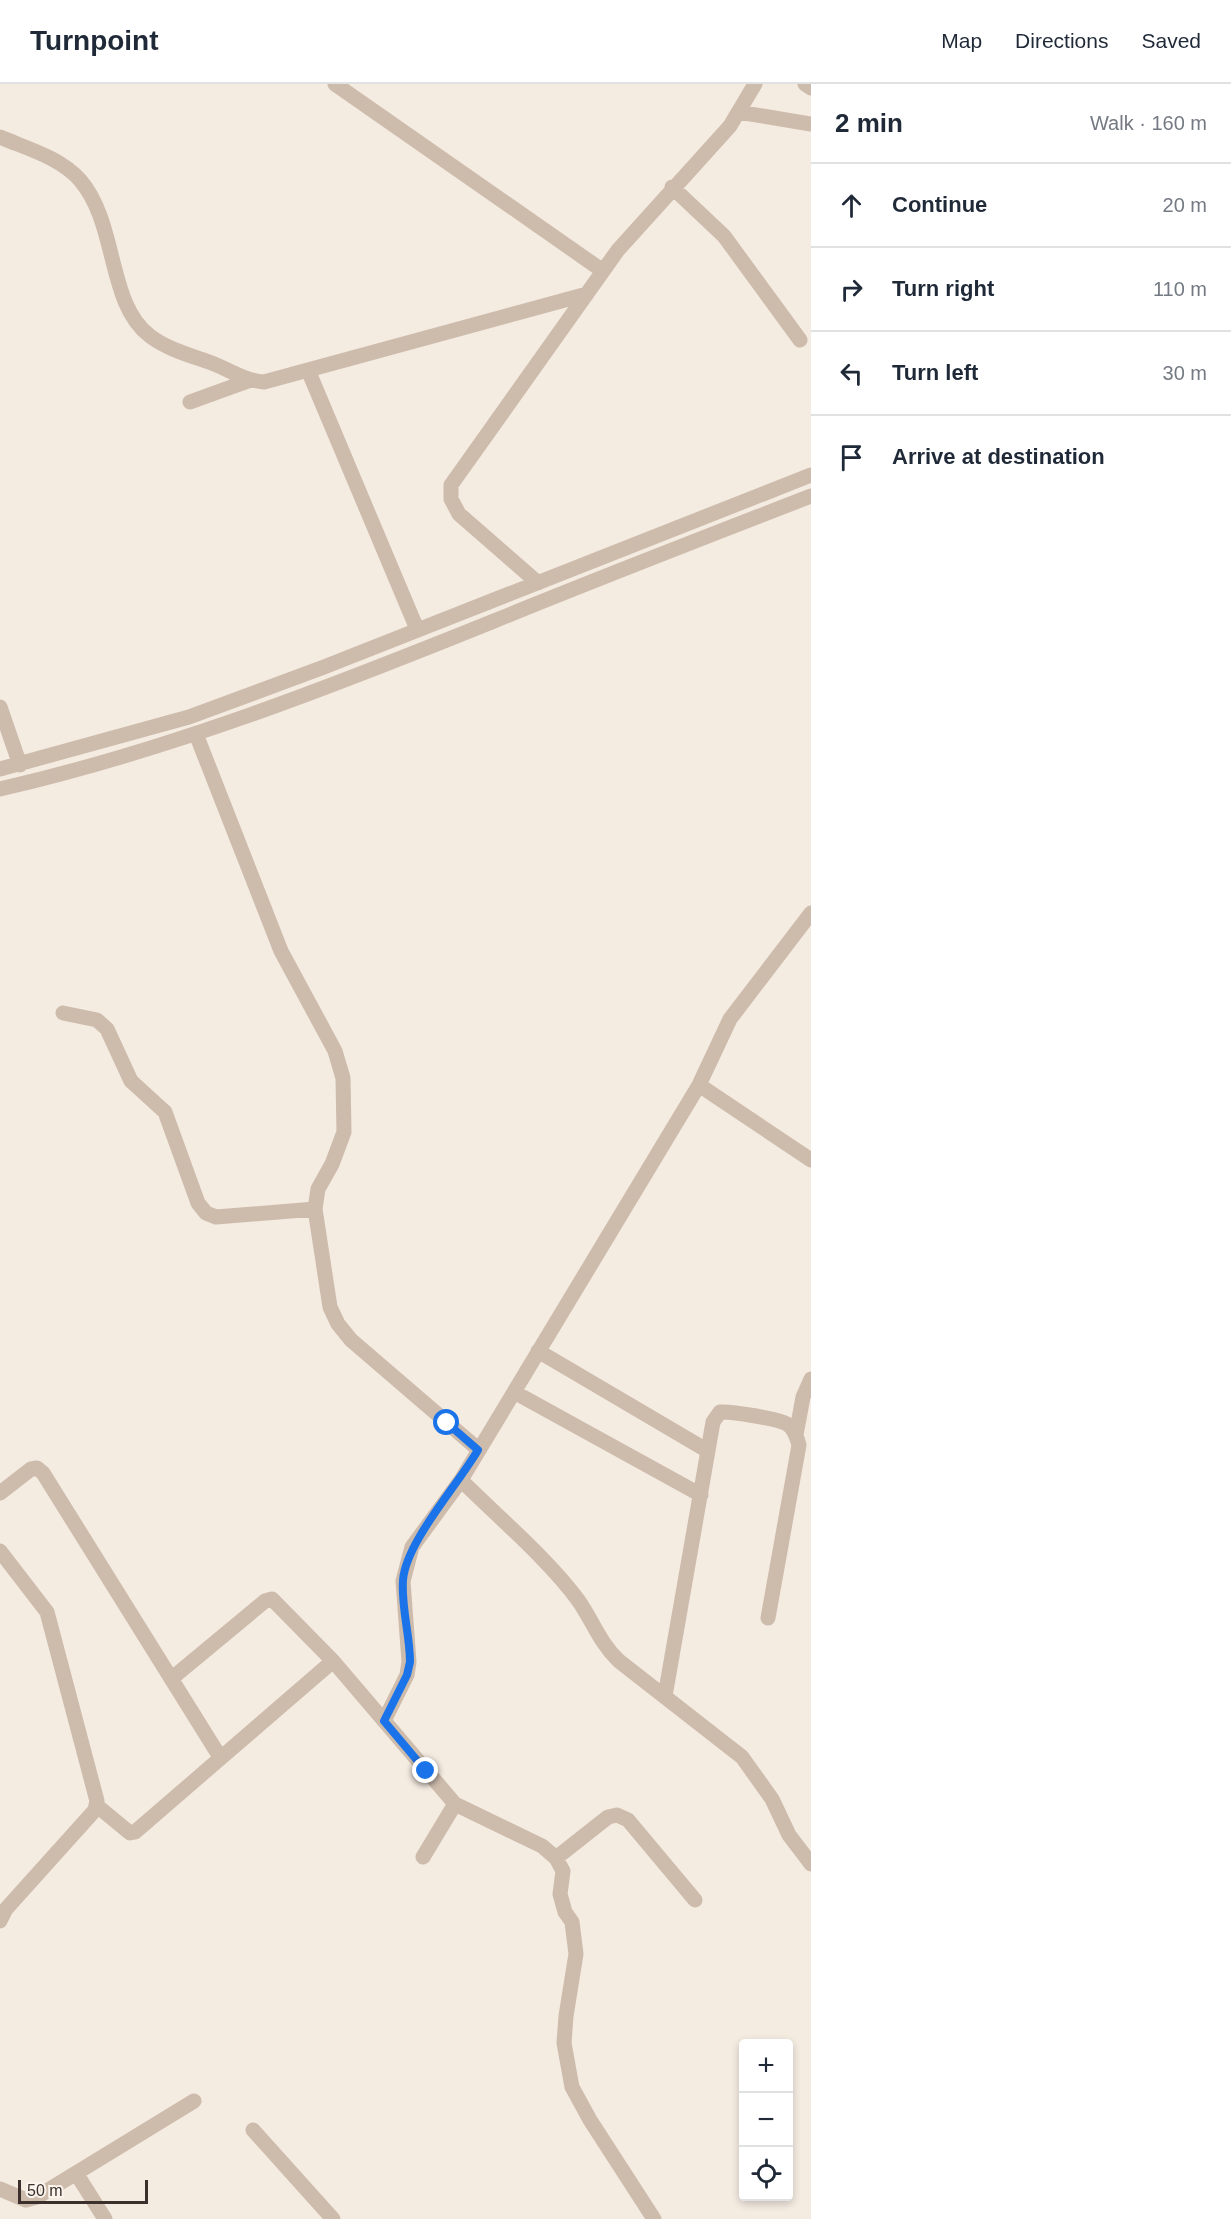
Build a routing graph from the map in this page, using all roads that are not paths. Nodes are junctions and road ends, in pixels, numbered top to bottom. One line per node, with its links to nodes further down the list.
1 (335, 84): 9 (street)
2 (754, 84): 5 (street)
3 (804, 84): 4 (street)
4 (811, 88)
5 (738, 112): 6 (street); 8 (street)
6 (811, 124)
7 (0, 137): 13 (street)
8 (672, 187): 9 (street); 11 (street)
9 (603, 271): 10 (street)
10 (587, 294): 12 (street); 17 (street)
11 (800, 339)
12 (308, 370): 13 (street); 18 (street)
13 (248, 381): 14 (street)
14 (190, 402)
15 (811, 475): 17 (street)
16 (811, 496): 20 (street)
17 (538, 582): 18 (street)
18 (417, 629): 21 (street)
19 (0, 707): 21 (street)
20 (196, 734): 23 (street); 28 (street)
21 (20, 765): 22 (street)
22 (0, 769)
23 (0, 789)
24 (811, 913): 26 (street)
25 (63, 1013): 28 (street)
26 (699, 1085): 27 (street); 29 (street)
27 (811, 1160)
28 (315, 1209): 33 (street)
29 (538, 1351): 31 (street); 34 (street)
30 (811, 1379): 32 (street)
31 (514, 1392): 33 (street); 37 (street)
32 (796, 1435): 34 (street); 39 (street)
33 (478, 1450): 35 (street)
34 (708, 1451): 37 (street)
35 (460, 1480): 42 (street); 43 (street)
36 (0, 1493): 41 (street)
37 (701, 1495): 42 (street)
38 (0, 1551): 46 (street)
39 (768, 1618)
40 (333, 1661): 41 (street); 43 (street); 44 (street)
41 (171, 1679): 44 (street)
42 (665, 1696): 49 (street)
43 (384, 1721): 45 (street)
44 (220, 1757): 46 (street)
45 (455, 1804): 47 (street); 48 (street)
46 (96, 1805): 51 (street)
47 (423, 1857)
48 (556, 1858): 50 (street); 58 (street)
49 (811, 1864)
50 (695, 1900)
51 (0, 1921)
52 (194, 2101): 54 (street)
53 (253, 2130): 57 (street)
54 (76, 2173): 55 (street); 56 (street)
55 (0, 2189)
56 (105, 2219)
57 (333, 2219)
58 (654, 2219)

